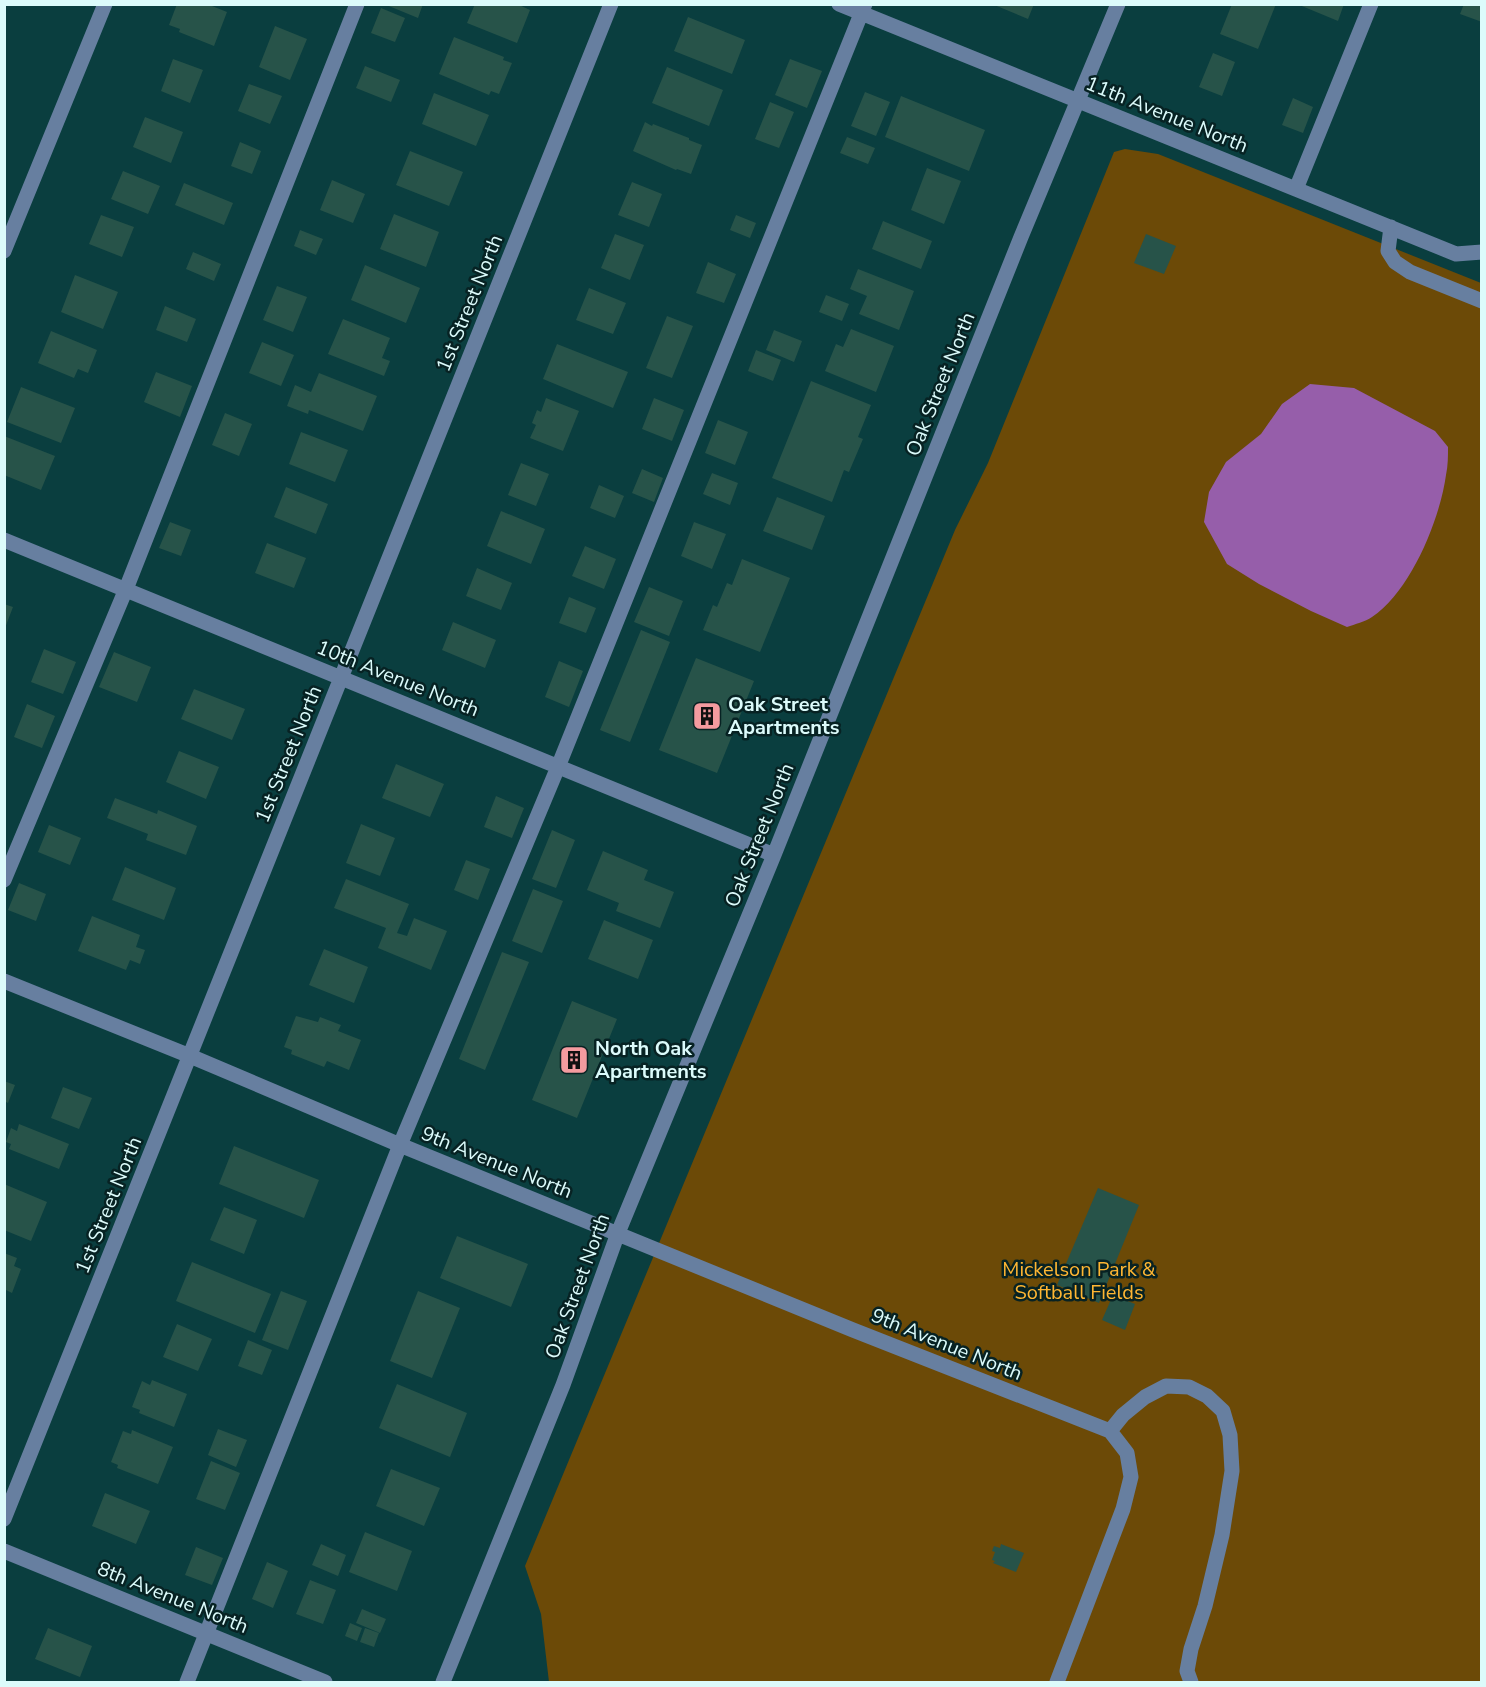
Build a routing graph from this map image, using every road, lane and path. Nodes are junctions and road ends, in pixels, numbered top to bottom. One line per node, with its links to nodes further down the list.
1 (105, 4): 11 (street)
2 (357, 4): 15 (street)
3 (611, 4): 16 (street, 1st Street North)
4 (839, 4): 7 (street, 11th Avenue North)
5 (1118, 4): 8 (street, Oak Street North)
6 (1371, 4): 9 (street)
7 (863, 9): 8 (street, 11th Avenue North); 17 (street)
8 (1078, 100): 9 (street, 11th Avenue North); 18 (street, Oak Street North)
9 (1296, 189): 10 (street, 11th Avenue North)
10 (1391, 227): 12 (street, 11th Avenue North); 13 (street)
11 (4, 250)
12 (1482, 252)
13 (1482, 301)
14 (4, 540): 15 (street, 10th Avenue North)
15 (126, 589): 16 (street, 10th Avenue North); 19 (street)
16 (341, 677): 17 (street, 10th Avenue North); 21 (street, 1st Street North)
17 (558, 767): 18 (street, 10th Avenue North); 22 (street)
18 (774, 855): 23 (street, Oak Street North)
19 (4, 880)
20 (4, 981): 21 (street, 9th Avenue North)
21 (190, 1056): 22 (street, 9th Avenue North); 25 (street, 1st Street North)
22 (400, 1145): 23 (street, 9th Avenue North); 27 (street)
23 (618, 1233): 24 (street, 9th Avenue North); 30 (street, Oak Street North)
24 (1110, 1431): 31 (street); 32 (street)
25 (4, 1518)
26 (4, 1551): 27 (street, 8th Avenue North)
27 (206, 1634): 28 (street); 29 (street, 8th Avenue North)
28 (187, 1683)
29 (325, 1683)
30 (443, 1683)
31 (1057, 1683)
32 (1191, 1683)

